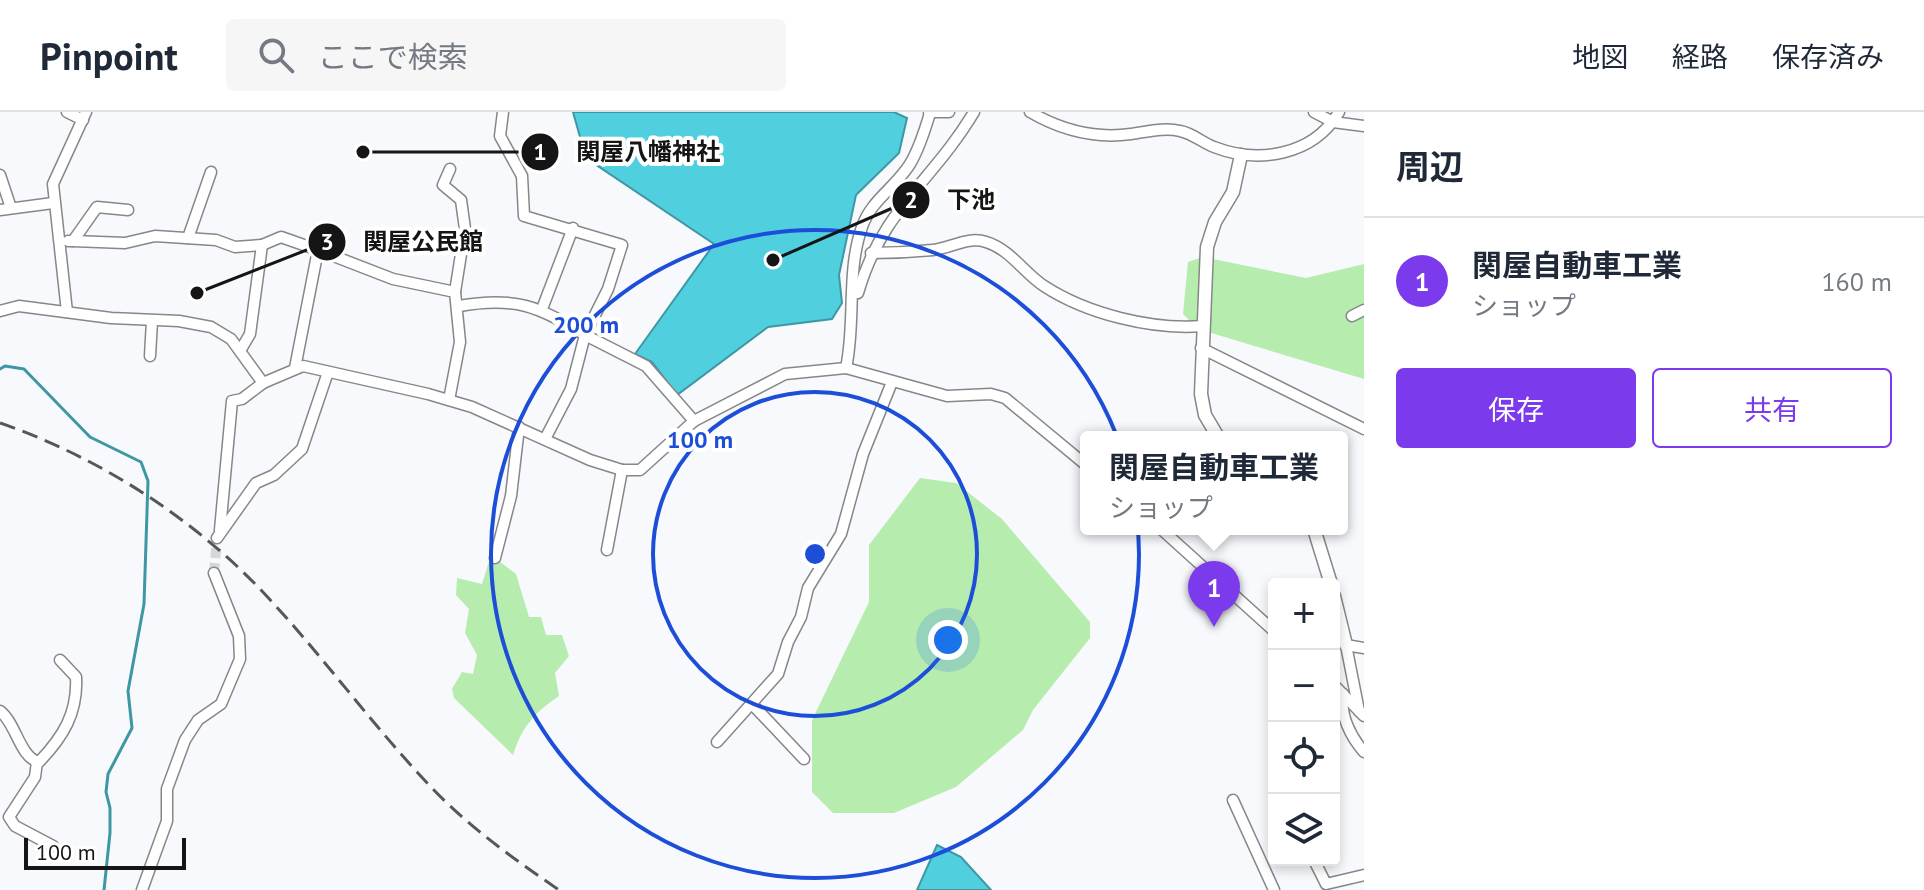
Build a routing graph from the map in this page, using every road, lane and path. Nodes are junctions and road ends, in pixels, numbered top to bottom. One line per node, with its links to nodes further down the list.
1 (67, 112): 8 (street)
2 (503, 112): 18 (street)
3 (930, 112): 4 (street); 27 (street)
4 (949, 112)
5 (974, 112): 24 (street)
6 (1030, 112): 11 (street)
7 (1314, 112): 9 (street)
8 (85, 116): 15 (street)
9 (1336, 117): 10 (street); 11 (street)
10 (1364, 126)
11 (1241, 155): 34 (street)
12 (450, 169): 25 (street)
13 (211, 172): 19 (street)
14 (0, 175): 16 (street)
15 (53, 203): 16 (street); 21 (street)
16 (6, 209)
17 (128, 210): 20 (street)
18 (573, 228): 28 (street); 35 (street)
19 (188, 238): 20 (street); 22 (street)
20 (73, 241): 21 (street)
21 (58, 242): 31 (street)
22 (262, 245): 23 (street); 37 (street)
23 (318, 250): 25 (street); 39 (street)
24 (871, 253): 27 (street); 34 (street)
25 (455, 292): 26 (street)
26 (459, 306): 28 (street); 44 (street)
27 (853, 307): 40 (street)
28 (542, 309): 35 (street)
29 (1364, 310): 32 (street)
30 (0, 311): 31 (street)
31 (67, 312): 33 (street)
32 (1352, 316)
33 (152, 321): 37 (street); 38 (street)
34 (1202, 326): 36 (street)
35 (585, 335): 45 (street); 49 (street)
36 (1201, 348): 47 (street); 48 (street)
37 (240, 351): 43 (street)
38 (150, 356)
39 (295, 368): 41 (street); 43 (street)
40 (846, 368): 42 (street); 45 (street)
41 (328, 372): 43 (street); 44 (street)
42 (892, 382): 50 (street); 65 (street)
43 (263, 383)
44 (449, 400): 46 (street)
45 (694, 421): 51 (street)
46 (519, 427): 49 (street); 55 (street)
47 (1364, 429)
48 (1214, 431)
49 (545, 439): 51 (street)
50 (1080, 460)
51 (622, 470): 54 (street)
52 (1168, 535): 59 (street)
53 (1316, 535): 57 (street)
54 (607, 550)
55 (495, 558)
56 (214, 573): 76 (street)
57 (1329, 578)
58 (1340, 620): 60 (street)
59 (1268, 626)
60 (1346, 645): 61 (street); 67 (street)
61 (1364, 648)
62 (60, 660): 71 (street)
63 (1340, 691): 64 (street)
64 (1343, 694): 67 (street); 69 (street)
65 (752, 704): 68 (street); 70 (street)
66 (0, 711): 71 (street)
67 (1362, 713)
68 (717, 742)
69 (1364, 752)
70 (804, 759)
71 (37, 762): 73 (street)
72 (1233, 800): 77 (street)
73 (53, 846)
74 (1317, 866): 75 (street)
75 (1364, 875)
76 (142, 890)
77 (1274, 890)

